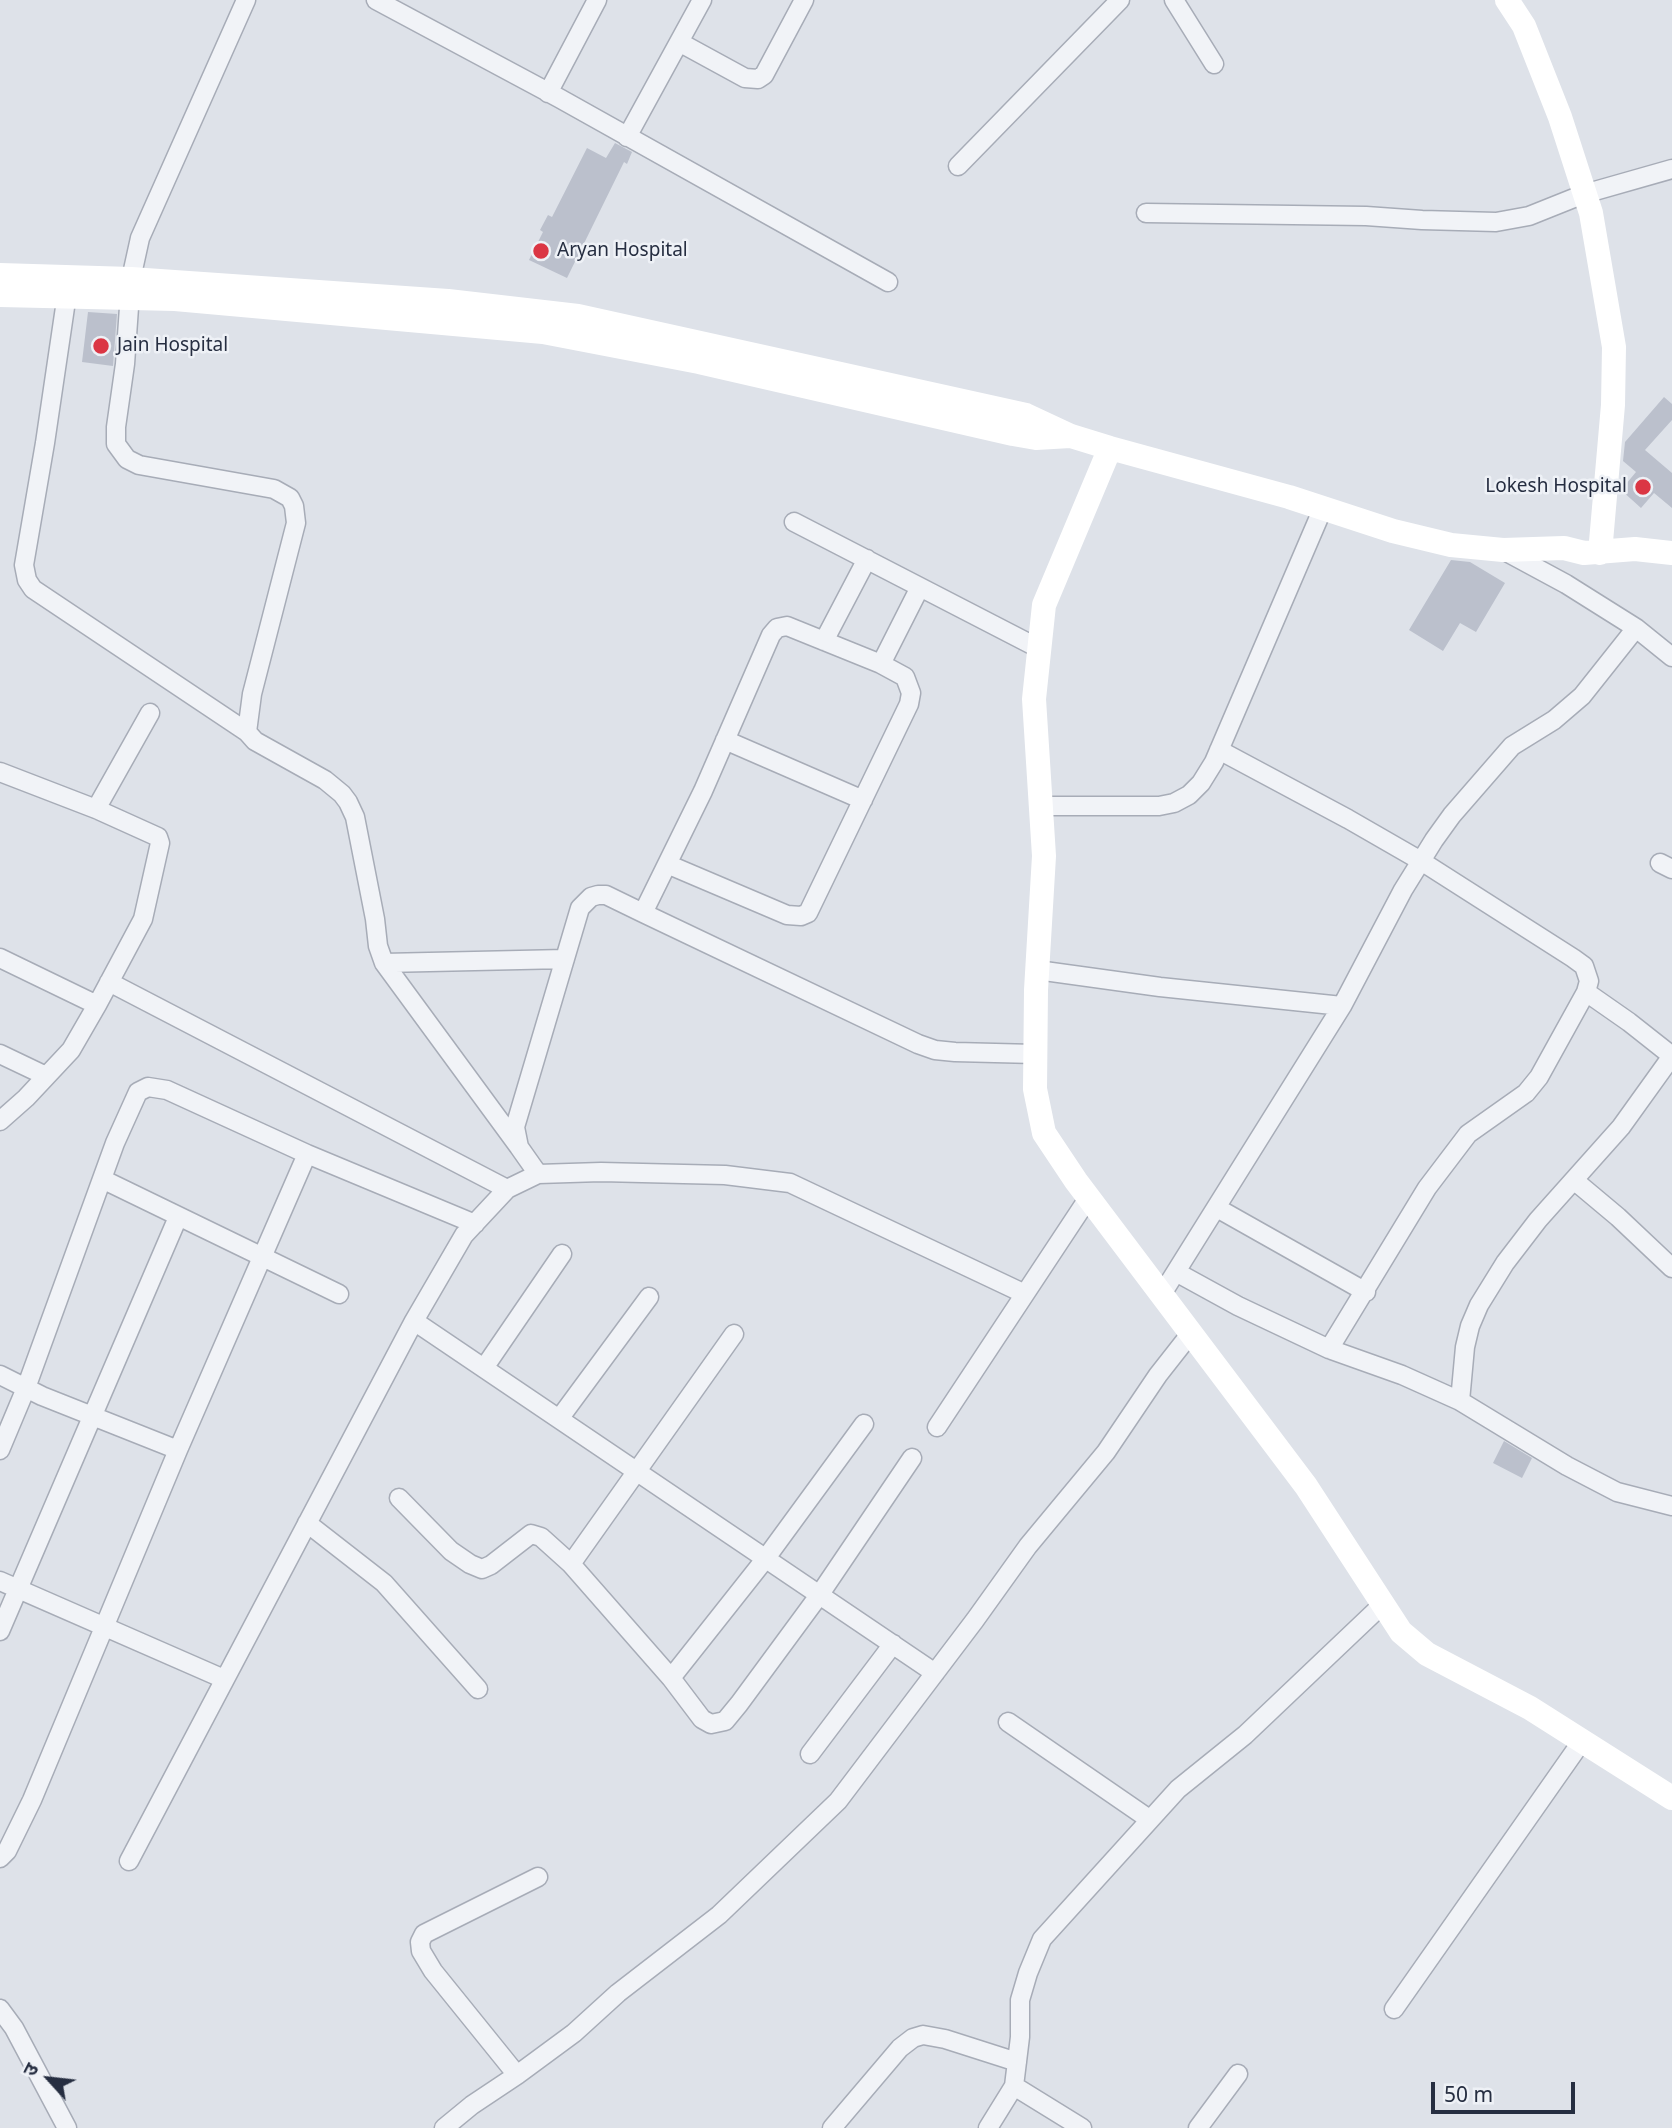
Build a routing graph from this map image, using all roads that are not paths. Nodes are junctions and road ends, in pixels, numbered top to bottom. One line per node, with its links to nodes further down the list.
1 (247, 0): 22 (street)
2 (376, 0): 13 (street)
3 (597, 0): 13 (street)
4 (702, 0): 11 (street)
5 (804, 0): 11 (street)
6 (1120, 0): 15 (street)
7 (1174, 0): 12 (street)
8 (1507, 0): 10 (street)
9 (1521, 0): 10 (street)
10 (1524, 26): 17 (street)
11 (679, 42): 14 (street)
12 (1214, 64)
13 (548, 93): 14 (street)
14 (628, 137): 20 (street)
15 (958, 166)
16 (1672, 169): 17 (street)
17 (1584, 194): 18 (street); 28 (street)
18 (1146, 213)
19 (0, 275): 21 (street)
20 (888, 282)
21 (68, 287): 22 (street); 23 (street); 39 (street)
22 (130, 288): 24 (street); 39 (street)
23 (0, 295)
24 (1110, 448): 25 (street); 35 (street)
25 (1323, 508): 29 (street); 41 (street)
26 (794, 522): 31 (street)
27 (1672, 539): 28 (street)
28 (1600, 544): 29 (street); 30 (street)
29 (1503, 550): 33 (street)
30 (1672, 553)
31 (867, 559): 32 (street); 34 (street)
32 (920, 587): 35 (street); 37 (street)
33 (1636, 628): 36 (street); 46 (street)
34 (824, 640): 37 (street); 40 (street)
35 (1040, 649): 44 (street)
36 (1672, 657)
37 (881, 664): 43 (street)
38 (150, 713): 45 (street)
39 (247, 732): 51 (street)
40 (725, 740): 43 (street); 47 (street)
41 (1219, 750): 44 (street); 46 (street)
42 (0, 772): 45 (street)
43 (863, 800): 47 (street)
44 (1041, 806): 52 (street)
45 (96, 809): 53 (street)
46 (1421, 861): 54 (street); 56 (street)
47 (667, 864): 48 (street)
48 (643, 913): 50 (street); 58 (street)
49 (0, 958): 55 (street)
50 (565, 960): 51 (street); 62 (street)
51 (384, 963): 62 (street)
52 (1037, 970): 56 (street); 58 (street)
53 (109, 982): 55 (street); 67 (street)
54 (1586, 992): 59 (street); 76 (street)
55 (97, 1005): 60 (street)
56 (1342, 1006): 69 (street)
57 (0, 1054): 60 (street)
58 (1035, 1054): 68 (street)
59 (1672, 1056): 66 (street)
60 (46, 1076): 61 (street)
61 (0, 1121)
62 (519, 1147): 64 (street)
63 (307, 1154): 65 (street); 71 (street); 73 (street)
64 (538, 1174): 67 (street); 78 (street)
65 (102, 1179): 70 (street); 87 (street)
66 (1575, 1181): 74 (street); 88 (street)
67 (507, 1189): 71 (street)
68 (1089, 1197): 78 (street); 79 (street)
69 (1217, 1208): 75 (street); 76 (street)
70 (178, 1217): 73 (street); 89 (street)
71 (475, 1224): 81 (street)
72 (562, 1254): 85 (street)
73 (263, 1255): 77 (street); 94 (street)
74 (1672, 1268)
75 (1176, 1272): 79 (street); 84 (street)
76 (1366, 1292): 84 (street)
77 (339, 1294)
78 (1025, 1294): 92 (street)
79 (1162, 1294): 82 (street)
80 (649, 1297): 90 (street)
81 (414, 1321): 85 (street); 99 (street)
82 (1191, 1333): 105 (street); 109 (street)
83 (734, 1334): 96 (street)
84 (1329, 1349): 88 (street)
85 (484, 1368): 90 (street)
86 (0, 1375): 87 (street)
87 (26, 1388): 89 (street); 93 (street)
88 (1460, 1401): 98 (street)
89 (92, 1416): 94 (street); 103 (street)
90 (559, 1419): 96 (street)
91 (864, 1424): 100 (street)
92 (937, 1427)
93 (0, 1450)
94 (178, 1450): 106 (street)
95 (912, 1458): 104 (street)
96 (639, 1472): 100 (street); 101 (street)
97 (399, 1498): 101 (street)
98 (1672, 1506)
99 (307, 1522): 111 (street); 112 (street)
100 (766, 1558): 104 (street); 110 (street)
101 (571, 1564): 110 (street)
102 (0, 1581): 103 (street)
103 (17, 1589): 106 (street); 107 (street)
104 (820, 1594): 108 (street); 110 (street)
105 (1384, 1604): 114 (street); 117 (street)
106 (105, 1626): 111 (street); 118 (street)
107 (0, 1631)
108 (893, 1644): 109 (street); 115 (street)
109 (934, 1673): 125 (street)
110 (671, 1678)
111 (224, 1679): 119 (street)
112 (478, 1689)
113 (1008, 1722): 117 (street)
114 (1583, 1741): 116 (street); 122 (street)
115 (810, 1754)
116 (1672, 1798)
117 (1149, 1819): 123 (street)
118 (0, 1858)
119 (129, 1861)
120 (538, 1877): 125 (street)
121 (0, 2009): 127 (street)
122 (1394, 2009)
123 (1017, 2062): 126 (street); 129 (street)
124 (1238, 2074): 132 (street)
125 (517, 2075): 128 (street)
126 (1014, 2086): 130 (street); 131 (street)
127 (67, 2128)
128 (444, 2128)
129 (832, 2128)
130 (988, 2128)
131 (1082, 2128)
132 (1198, 2128)

